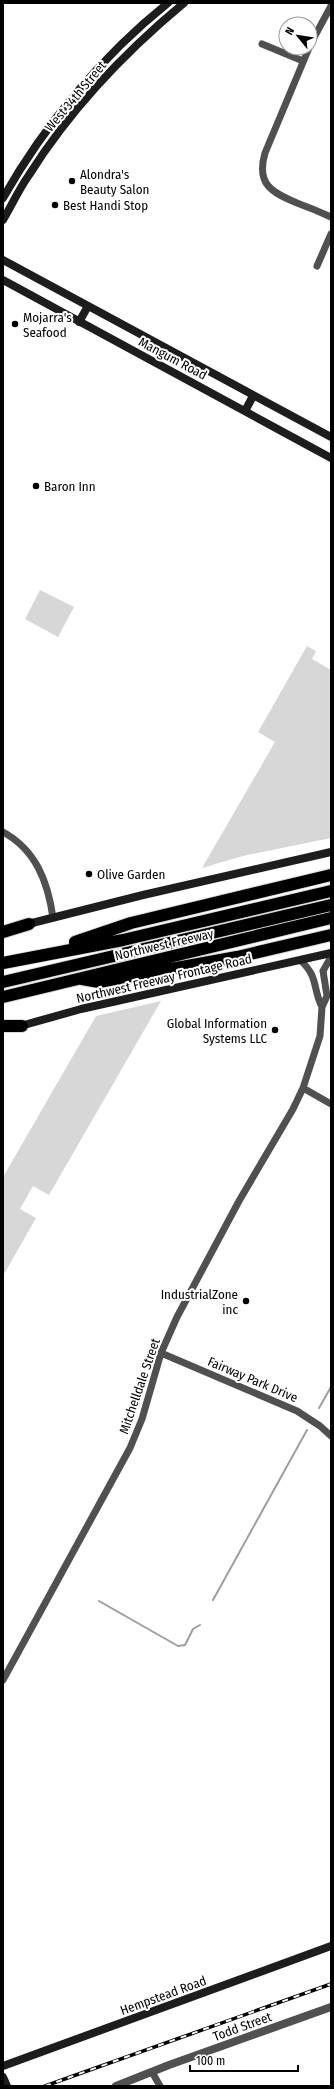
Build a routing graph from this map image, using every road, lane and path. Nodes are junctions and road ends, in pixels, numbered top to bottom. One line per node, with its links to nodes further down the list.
1 (168, 3): 8 (main road, West 34th Street)
2 (184, 3): 9 (main road, West 34th Street)
3 (331, 6): 4 (street)
4 (318, 30)
5 (262, 44): 7 (street)
6 (305, 56): 7 (street)
7 (303, 61): 11 (street)
8 (36, 143): 9 (main road); 10 (main road, West 34th Street)
9 (46, 149): 12 (main road, West 34th Street)
10 (3, 198)
11 (331, 217)
12 (3, 220)
13 (331, 234): 15 (street)
14 (3, 260): 17 (main road, Mangum Road)
15 (317, 266)
16 (3, 280): 18 (main road, Mangum Road)
17 (88, 306): 18 (main road); 19 (main road, Mangum Road)
18 (79, 322): 20 (main road, Mangum Road)
19 (253, 396): 20 (main road); 21 (main road, Mangum Road)
20 (245, 411): 22 (main road, Mangum Road)
21 (331, 437)
22 (331, 458)
23 (3, 832): 28 (street)
24 (331, 852): 28 (main road)
25 (331, 875): 34 (highway)
26 (331, 891): 34 (highway, Northwest Freeway)
27 (331, 905): 39 (highway)
28 (53, 918): 30 (main road)
29 (331, 918): 38 (highway, Northwest Freeway)
30 (29, 924): 31 (highway)
31 (3, 932)
32 (331, 935): 38 (highway)
33 (331, 953): 36 (main road, Northwest Freeway Frontage Road)
34 (38, 955): 37 (highway, Northwest Freeway)
35 (331, 957): 41 (street, Mitchelldale Street)
36 (300, 960): 41 (street, Mitchelldale Street); 43 (main road, Northwest Freeway Frontage Road)
37 (3, 963)
38 (78, 978): 40 (highway, Northwest Freeway)
39 (3, 982)
40 (3, 997)
41 (322, 1007): 45 (street, Mitchelldale Street)
42 (3, 1026): 43 (highway)
43 (22, 1026): 44 (main road, Northwest Freeway Frontage Road)
44 (3, 1030)
45 (303, 1088): 46 (street); 47 (street, Mitchelldale Street)
46 (331, 1104)
47 (160, 1353): 48 (street, Fairway Park Drive); 49 (street, Mitchelldale Street)
48 (331, 1436)
49 (3, 1680)
50 (331, 1946): 52 (main road, Hempstead Road)
51 (331, 2007): 53 (street, Todd Street)
52 (3, 2066)
53 (152, 2072): 56 (street, Todd Street); 57 (street)
54 (3, 2077): 55 (main road)
55 (7, 2086)
56 (116, 2086)
57 (160, 2086)

